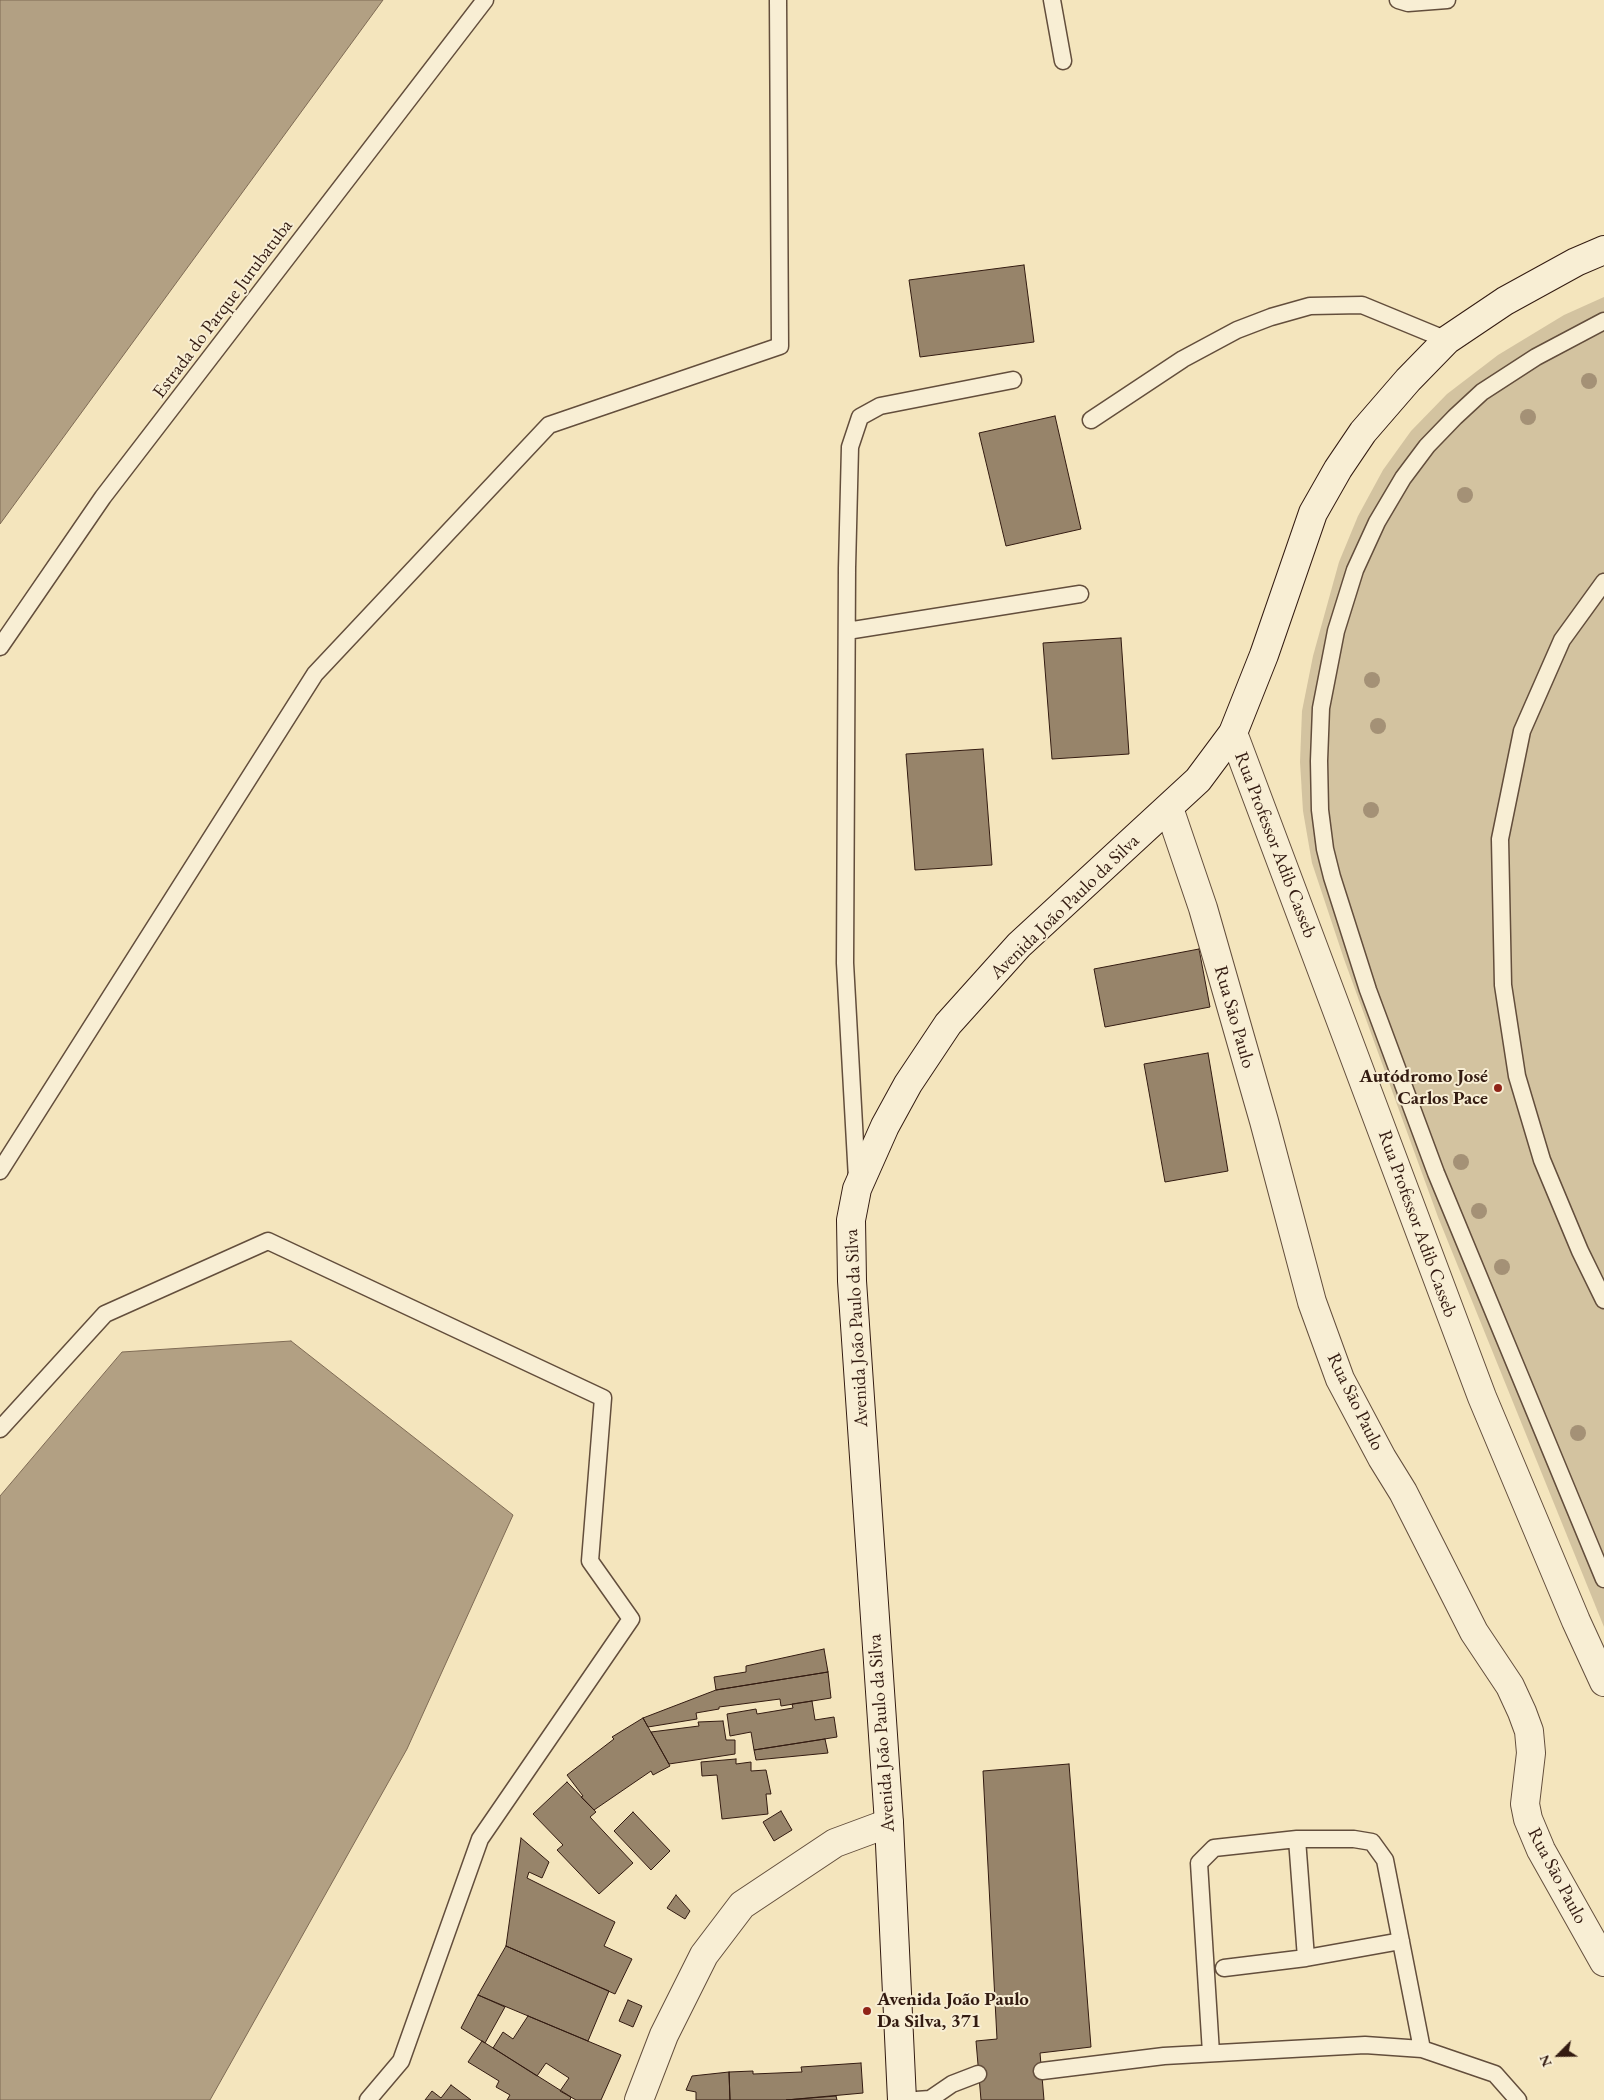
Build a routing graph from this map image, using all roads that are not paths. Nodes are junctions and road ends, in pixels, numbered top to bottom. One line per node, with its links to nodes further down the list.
1 (484, 0): 15 (lane, Estrada do Parque Jurubatuba)
2 (778, 0): 18 (lane)
3 (1052, 0): 6 (lane)
4 (1398, 0): 5 (lane)
5 (1447, 0)
6 (1063, 61)
7 (1604, 250): 9 (street, Avenida João Paulo da Silva)
8 (1604, 321): 22 (lane)
9 (1447, 340): 11 (lane); 16 (street, Avenida João Paulo da Silva)
10 (1013, 380): 14 (lane)
11 (1091, 420)
12 (1604, 582): 20 (lane)
13 (1080, 594): 14 (lane)
14 (846, 631): 19 (lane)
15 (0, 647)
16 (1233, 733): 17 (street, Avenida João Paulo da Silva); 23 (street, Rua Professor Adib Casseb)
17 (1169, 808): 19 (street, Avenida João Paulo da Silva); 28 (street, Rua Sāo Paulo)
18 (0, 1171)
19 (857, 1189): 24 (street, Avenida João Paulo da Silva)
20 (1604, 1300)
21 (0, 1429): 34 (lane)
22 (1604, 1579)
23 (1604, 1682)
24 (889, 1823): 35 (street); 36 (street, Avenida João Paulo da Silva)
25 (1297, 1839): 26 (lane); 27 (lane); 31 (lane)
26 (1401, 1941): 27 (lane); 30 (lane)
27 (1306, 1958): 29 (lane)
28 (1604, 1962)
29 (1224, 1968)
30 (1422, 2049): 31 (lane); 38 (lane)
31 (1211, 2053): 32 (lane)
32 (1042, 2071)
33 (978, 2074): 37 (lane)
34 (368, 2100)
35 (639, 2100)
36 (902, 2100)
37 (926, 2100)
38 (1518, 2100)

